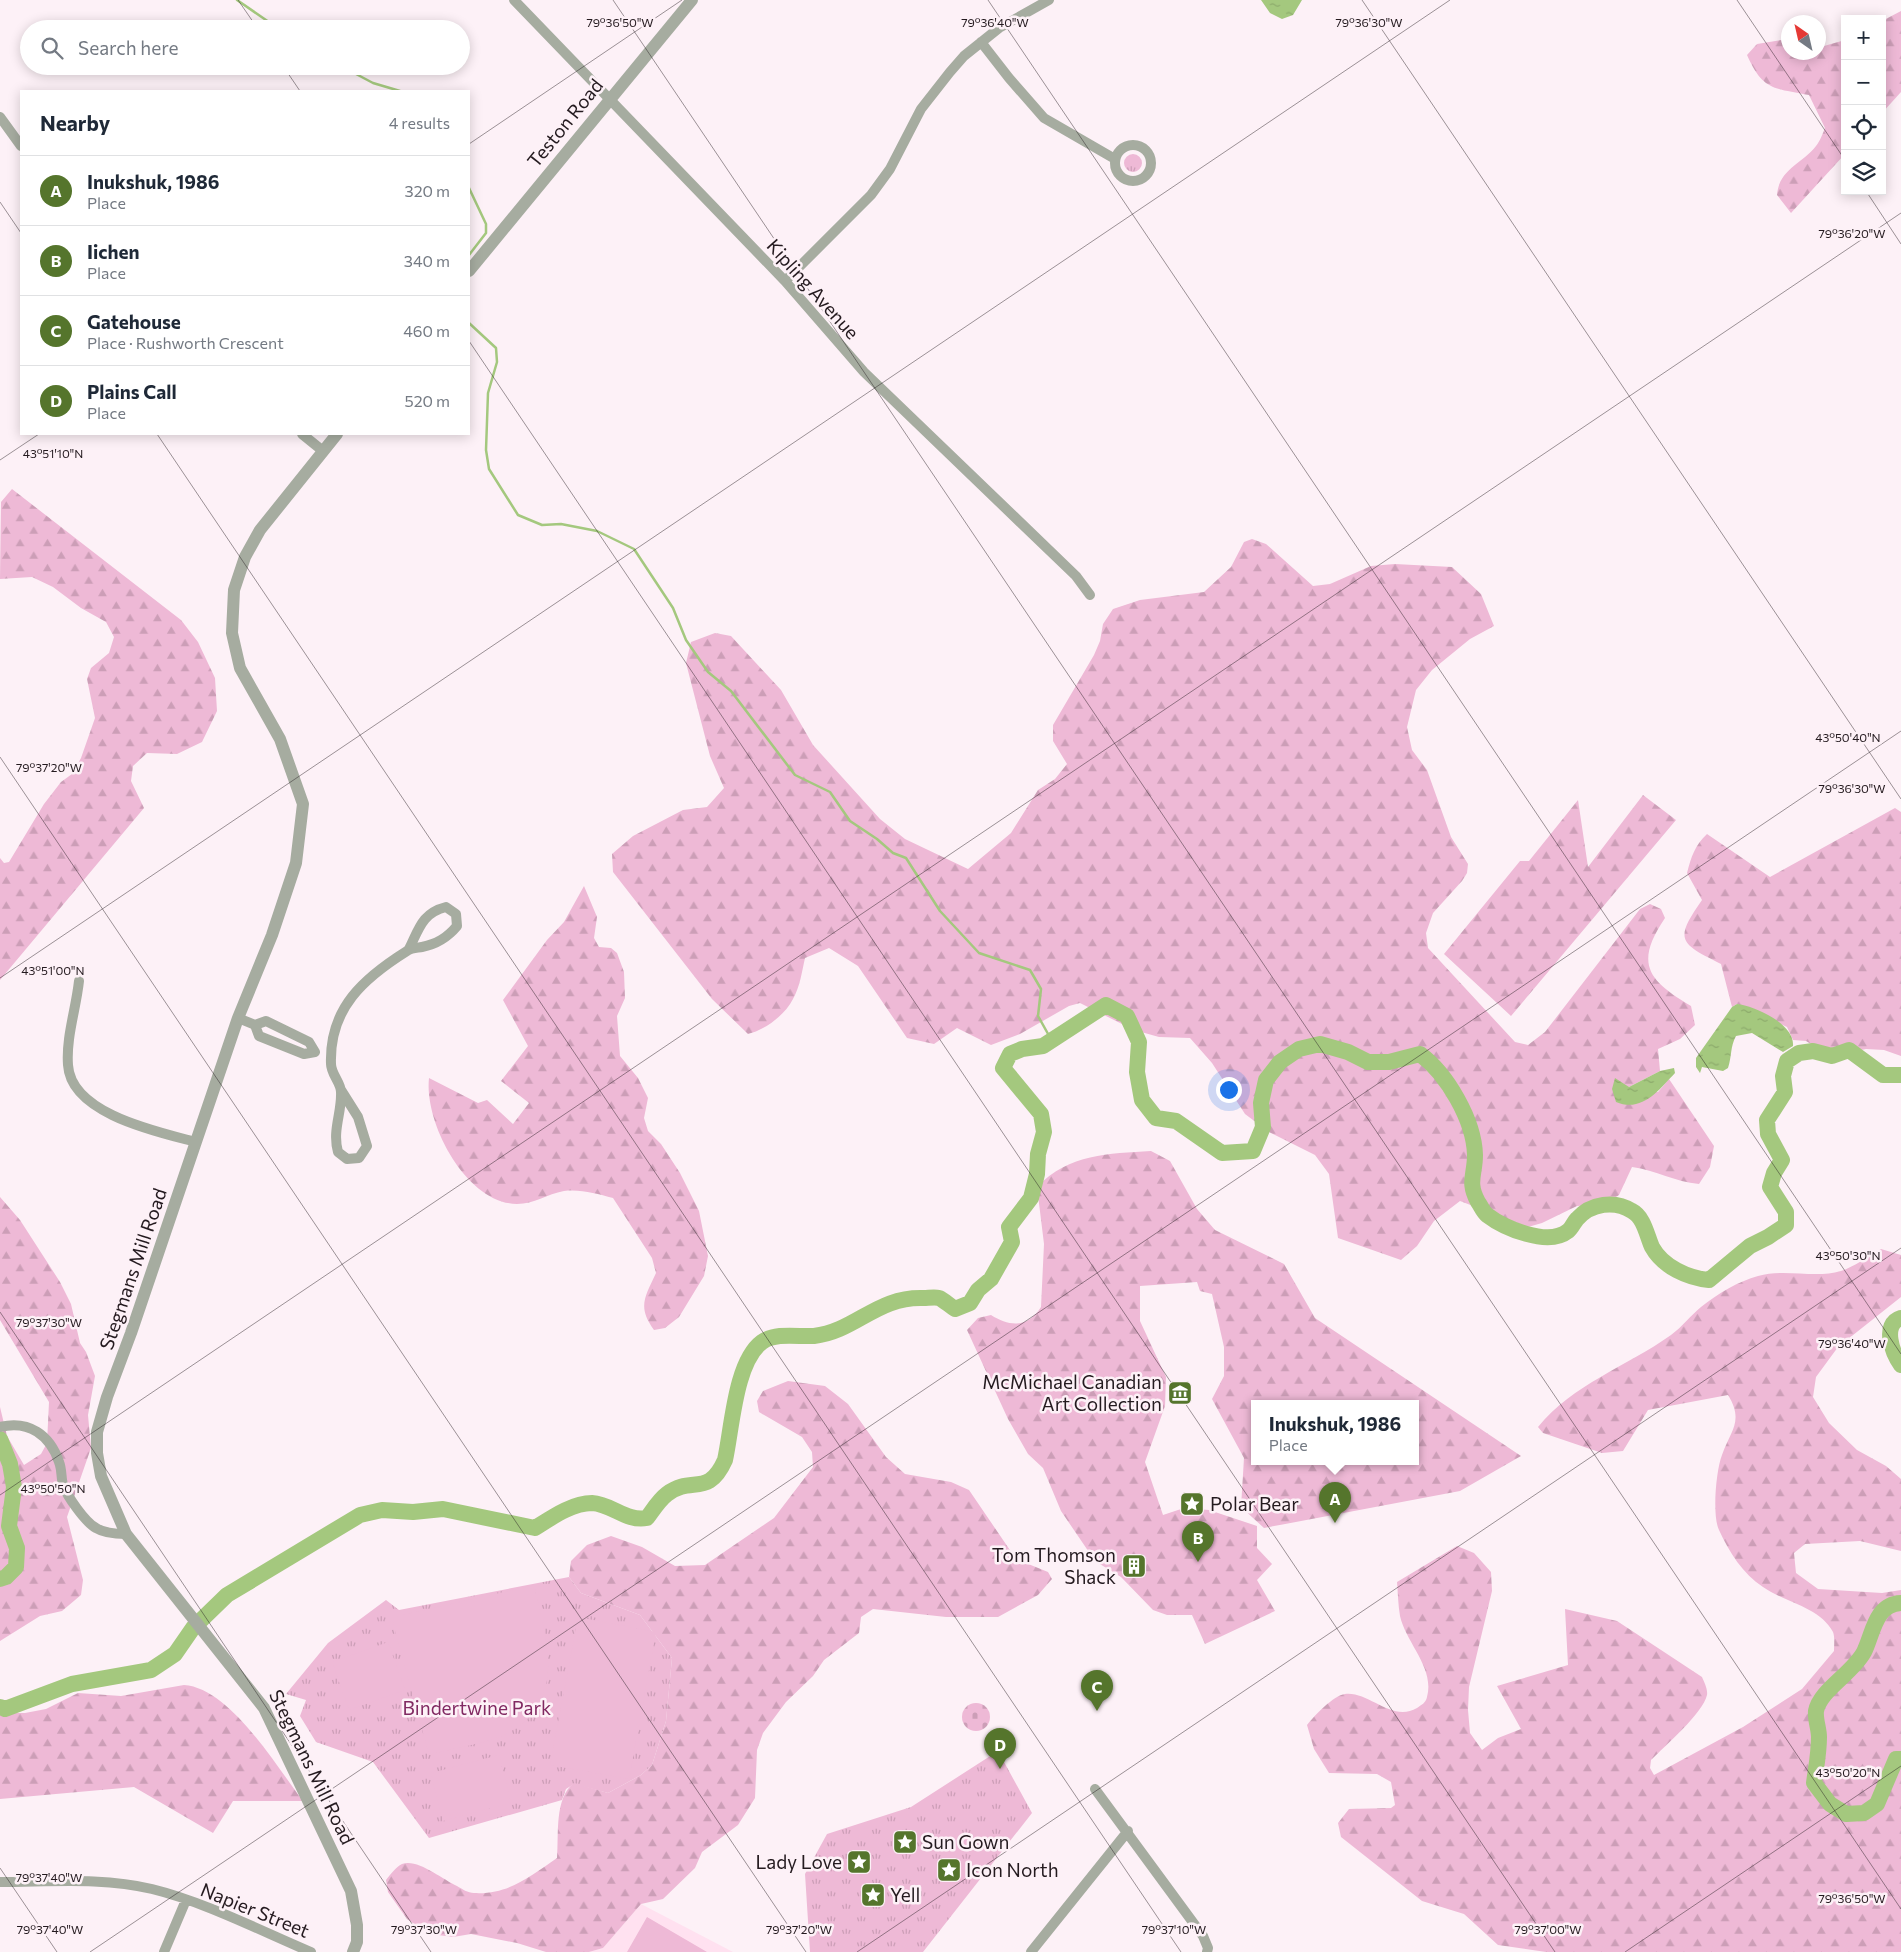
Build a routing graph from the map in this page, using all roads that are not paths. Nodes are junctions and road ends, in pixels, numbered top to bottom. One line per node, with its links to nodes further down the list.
1 (514, 0): 5 (street, Kipling Avenue)
2 (692, 0): 5 (street, Teston Road)
3 (1049, 0): 4 (street)
4 (981, 42): 8 (street); 10 (street)
5 (608, 100): 9 (street, Teston Road); 10 (street, Kipling Avenue)
6 (0, 117): 7 (street)
7 (20, 145)
8 (1115, 159)
9 (470, 271)
10 (785, 281): 14 (street, Kipling Avenue)
11 (303, 435): 13 (street)
12 (335, 435): 13 (street)
13 (323, 451): 17 (street, Stegmans Mill Road)
14 (1090, 595)
15 (409, 949): 15 (street); 20 (street)
16 (79, 981): 22 (street)
17 (238, 1018): 18 (street); 22 (street, Stegmans Mill Road)
18 (255, 1025): 19 (street); 19 (street)
19 (316, 1052): 20 (street)
20 (332, 1053): 21 (street)
21 (341, 1090): 21 (street)
22 (196, 1142): 24 (street, Stegmans Mill Road)
23 (3, 1426): 24 (street)
24 (126, 1534): 31 (street, Stegmans Mill Road)
25 (1096, 1789): 26 (street)
26 (1128, 1831): 32 (street); 33 (street)
27 (0, 1882): 28 (street, Napier Street)
28 (186, 1900): 29 (street); 30 (street, Napier Street)
29 (164, 1952)
30 (311, 1952)
31 (353, 1952)
32 (1031, 1952)
33 (1207, 1952)

